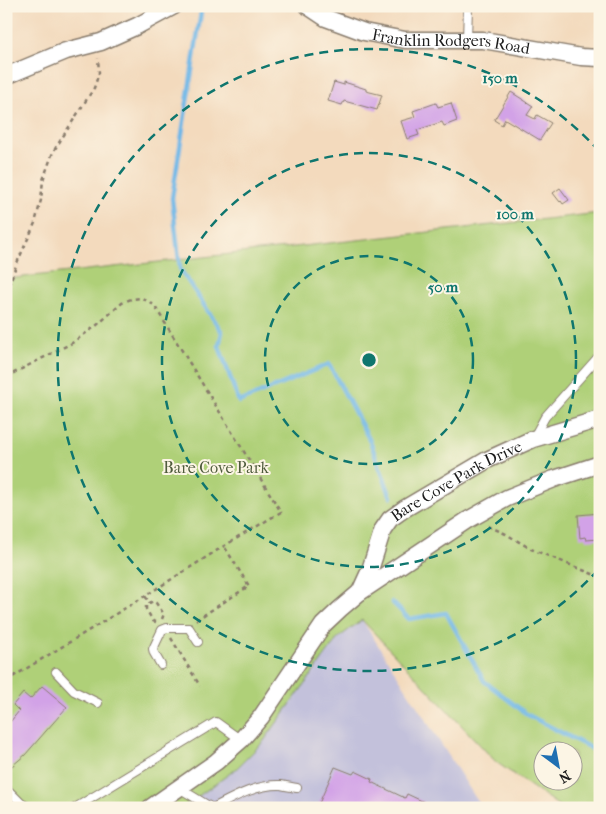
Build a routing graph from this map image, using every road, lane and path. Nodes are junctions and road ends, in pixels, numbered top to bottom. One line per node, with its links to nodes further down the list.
1 (174, 6): 5 (street)
2 (308, 6): 4 (street, Franklin Rodgers Road)
3 (468, 6): 4 (lane)
4 (468, 40): 6 (street, Franklin Rodgers Road)
5 (95, 44): 7 (street); 8 (path)
6 (600, 58)
7 (6, 76)
8 (6, 293)
9 (600, 355): 12 (lane)
10 (6, 376): 15 (path)
11 (600, 419): 12 (street, Bare Cove Park Drive)
12 (533, 439): 17 (street, Bare Cove Park Drive)
13 (600, 464): 14 (street, Bare Cove Park Drive)
14 (468, 520): 16 (path); 17 (street, Bare Cove Park Drive)
15 (224, 546): 18 (path); 20 (path)
16 (600, 577)
17 (360, 592): 26 (street, Bare Cove Park Drive)
18 (145, 596): 19 (path); 24 (path)
19 (150, 603)
20 (185, 628): 21 (lane); 22 (lane)
21 (198, 642)
22 (161, 665)
23 (56, 672): 25 (lane)
24 (6, 681)
25 (98, 703)
26 (241, 740): 28 (street, Bare Cove Park Drive); 31 (lane)
27 (6, 788): 30 (lane)
28 (179, 788): 32 (street, Bare Cove Park Drive); 33 (lane)
29 (296, 788): 33 (lane)
30 (30, 808)
31 (75, 808)
32 (150, 808)
33 (213, 808)

